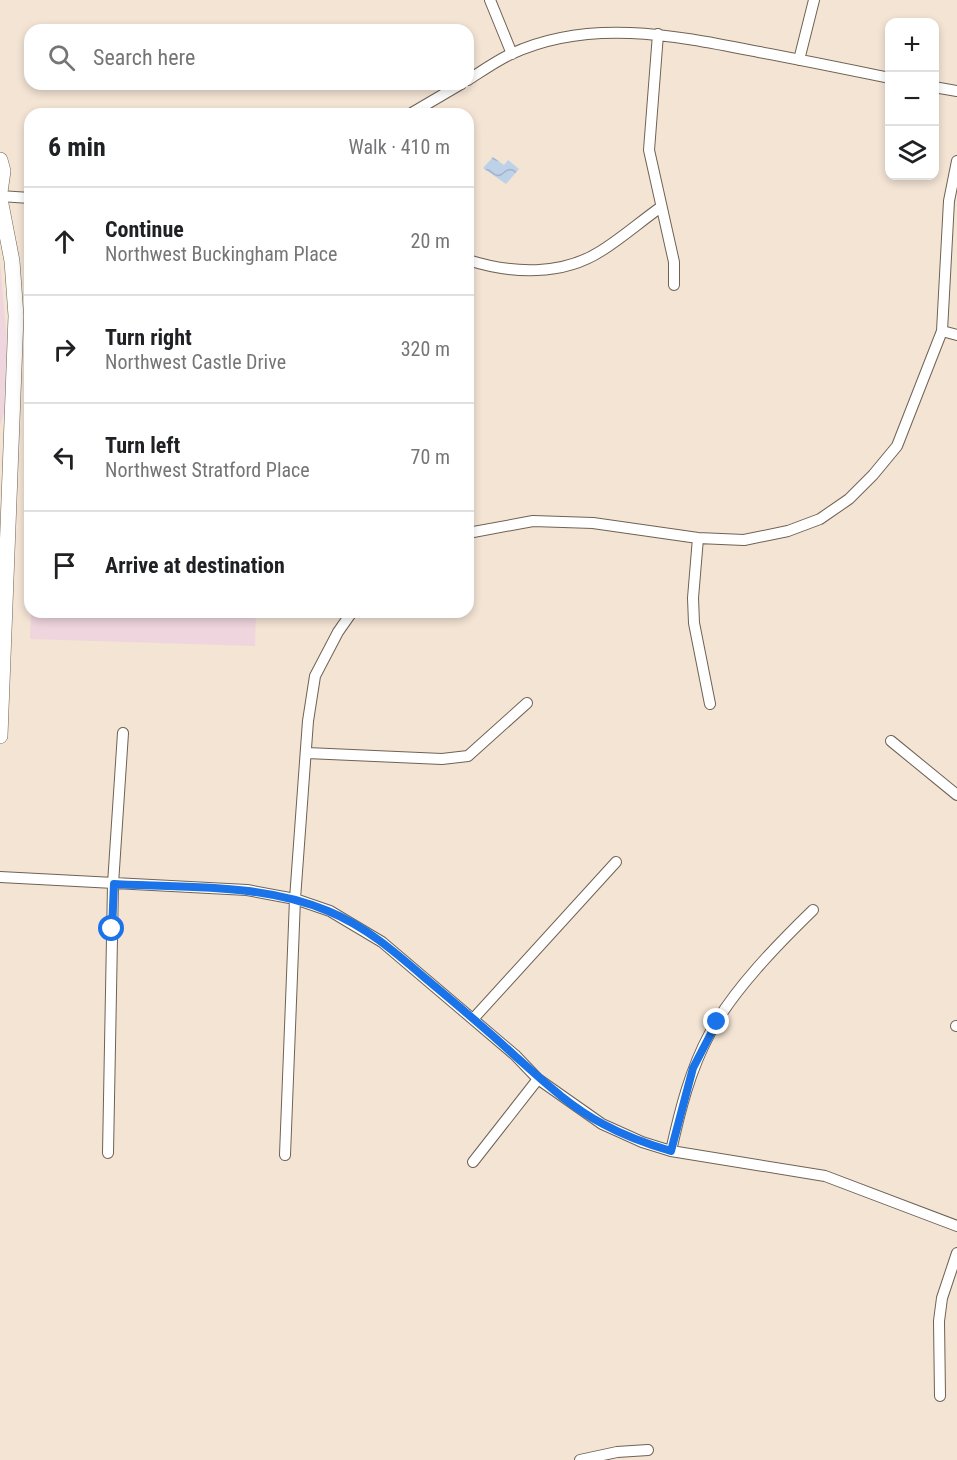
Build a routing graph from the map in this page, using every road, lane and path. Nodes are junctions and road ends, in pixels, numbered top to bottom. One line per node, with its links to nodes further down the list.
1 (489, 0): 4 (street)
2 (814, 0): 5 (street)
3 (658, 34): 4 (street); 5 (street); 16 (street)
4 (512, 54): 6 (street)
5 (799, 60): 7 (street)
6 (474, 76)
7 (885, 77)
8 (939, 88): 10 (street)
9 (451, 90): 11 (street)
10 (957, 91)
11 (420, 108)
12 (0, 160): 14 (main road)
13 (957, 161): 19 (street)
14 (0, 196): 15 (street); 21 (main road)
15 (24, 198)
16 (661, 207): 17 (street); 18 (street)
17 (474, 262)
18 (674, 285)
19 (942, 332): 20 (street); 23 (street)
20 (957, 335)
21 (6, 446): 28 (main road)
22 (474, 532): 23 (street)
23 (698, 538): 26 (street)
24 (348, 618): 30 (street)
25 (527, 703): 30 (street)
26 (710, 704)
27 (123, 733): 34 (street)
28 (0, 735)
29 (891, 741): 31 (street)
30 (307, 753): 35 (street)
31 (957, 795)
32 (616, 862): 37 (street)
33 (0, 877): 34 (street)
34 (114, 884): 35 (street); 40 (street)
35 (295, 899): 37 (street); 41 (street)
36 (813, 910): 39 (street)
37 (473, 1019): 38 (street)
38 (538, 1079): 39 (street); 42 (street)
39 (671, 1151): 43 (street)
40 (108, 1153)
41 (285, 1155)
42 (473, 1162)
43 (957, 1226)
44 (957, 1253): 45 (street)
45 (940, 1396)
46 (648, 1450): 47 (street)
47 (580, 1460)

